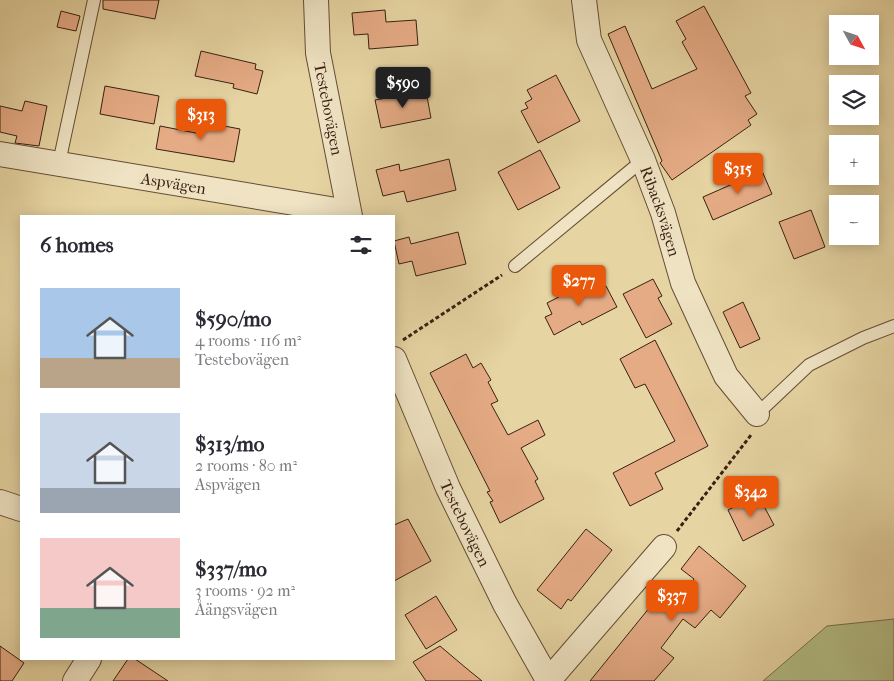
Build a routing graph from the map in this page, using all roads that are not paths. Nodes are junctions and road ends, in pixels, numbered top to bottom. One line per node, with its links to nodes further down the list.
1 (94, 0): 6 (lane)
2 (316, 0): 7 (street, Testebovägen)
3 (584, 0): 5 (street, Ribacksvägen)
4 (0, 154): 6 (street, Aspvägen)
5 (643, 160): 8 (lane); 11 (street, Ribacksvägen)
6 (59, 162): 7 (street, Aspvägen)
7 (349, 214)
8 (515, 266)
9 (894, 326): 11 (lane)
10 (398, 350): 16 (street, Testebovägen)
11 (756, 414)
12 (0, 502): 13 (street)
13 (20, 509)
14 (664, 547): 16 (street)
15 (88, 660): 17 (street)
16 (548, 680)
17 (75, 681)

